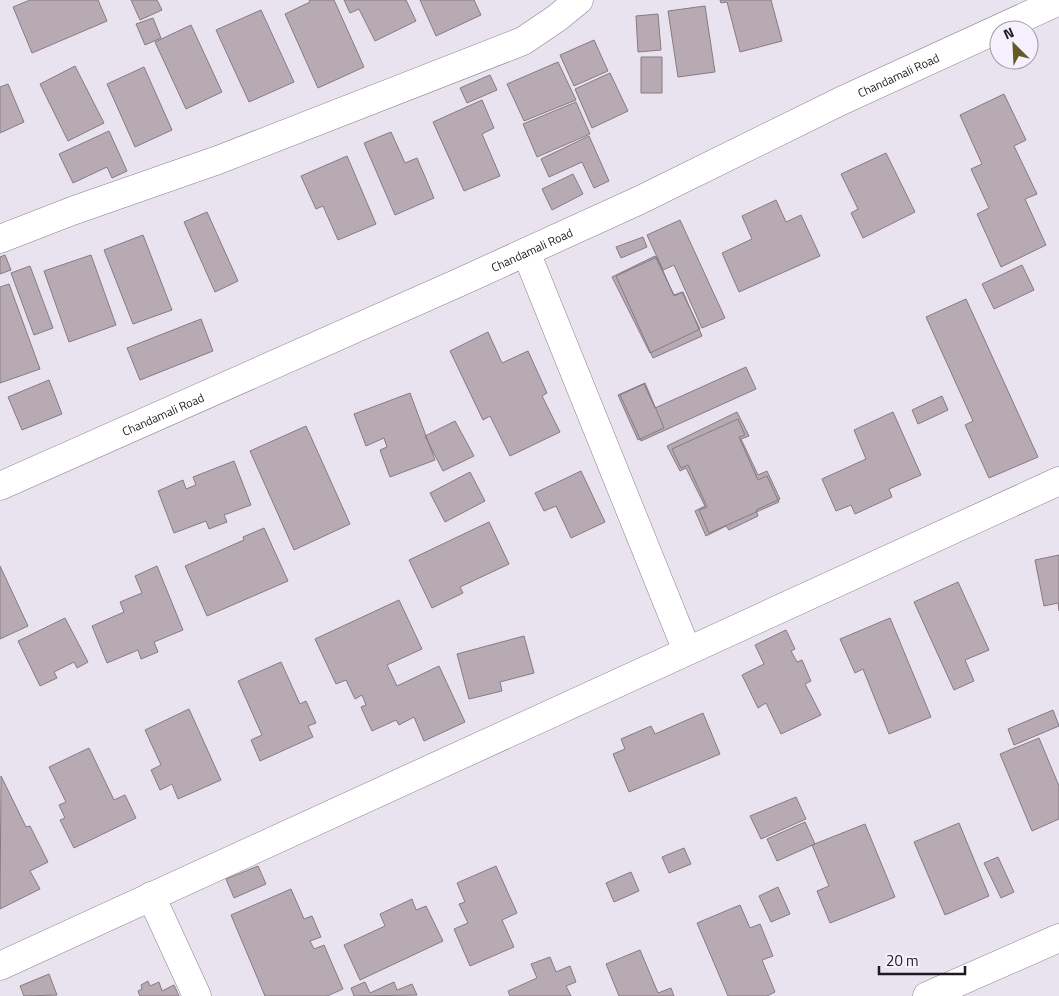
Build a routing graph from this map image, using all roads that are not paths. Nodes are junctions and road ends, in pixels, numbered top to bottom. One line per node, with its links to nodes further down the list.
1 (579, 0): 3 (street)
2 (1059, 1): 4 (street, Chandamali Road)
3 (0, 239)
4 (526, 252): 6 (street, Chandamali Road); 7 (street)
5 (1059, 480): 7 (street)
6 (0, 486)
7 (687, 651): 8 (street)
8 (151, 896): 10 (street); 11 (street)
9 (1059, 938): 12 (street)
10 (0, 966)
11 (197, 996)
12 (927, 996)

